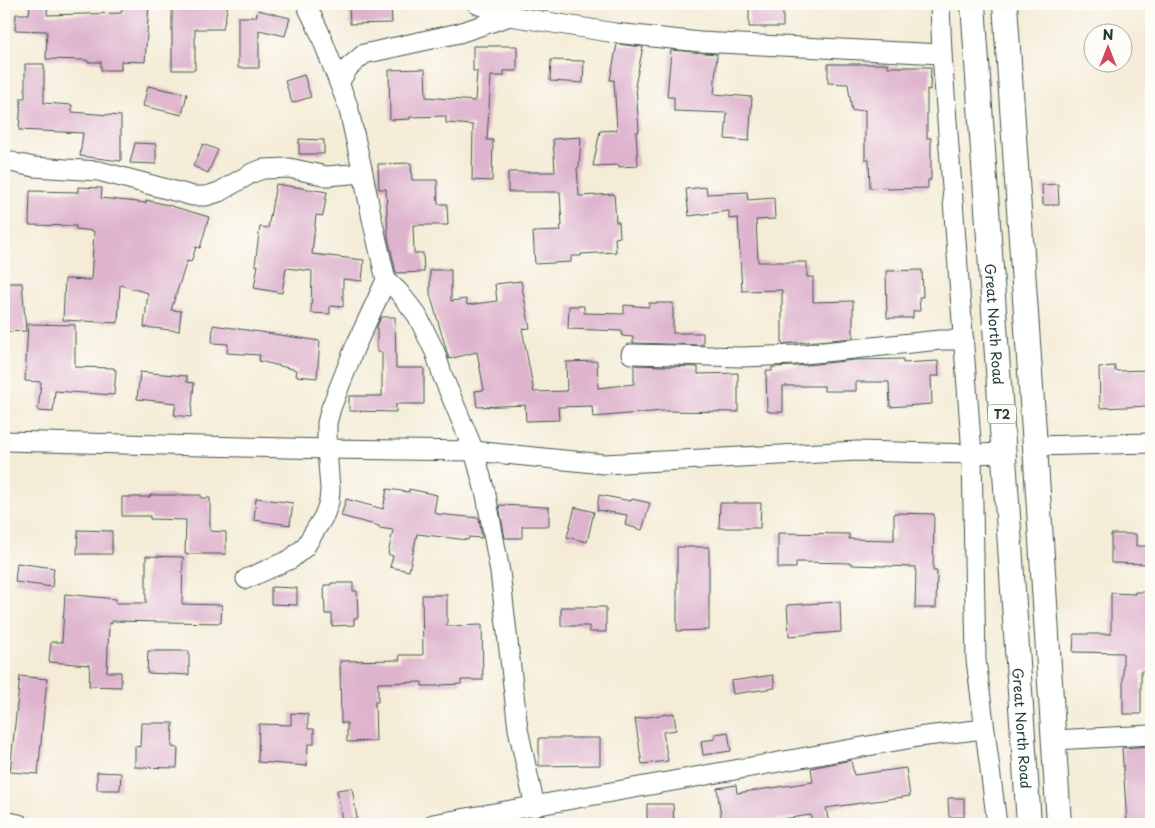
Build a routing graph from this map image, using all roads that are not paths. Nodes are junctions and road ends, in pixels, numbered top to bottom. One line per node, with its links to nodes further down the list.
1 (306, 4): 8 (street)
2 (477, 4): 6 (street)
3 (940, 4): 7 (street)
4 (973, 4): 19 (main road, Great North Road / T2)
5 (1005, 4): 16 (main road, Great North Road / T2)
6 (510, 16): 7 (street); 8 (street)
7 (942, 54): 12 (street)
8 (338, 83): 10 (street)
9 (4, 159): 10 (street)
10 (364, 173): 11 (street)
11 (386, 280): 17 (street); 18 (street)
12 (964, 340): 13 (street); 20 (street)
13 (630, 354)
14 (4, 441): 17 (street)
15 (1151, 443): 16 (street)
16 (1035, 446): 24 (main road, Great North Road / T2)
17 (327, 449): 18 (street); 21 (street)
18 (474, 451): 20 (street); 25 (street)
19 (1005, 452): 20 (street); 30 (main road, Great North Road / T2)
20 (972, 454): 22 (street)
21 (246, 579)
22 (984, 729): 25 (street); 29 (street)
23 (1151, 735): 24 (street)
24 (1053, 740): 31 (main road, Great North Road / T2)
25 (534, 806): 28 (street)
26 (4, 821): 27 (street)
27 (19, 824)
28 (433, 824)
29 (997, 824)
30 (1029, 824)
31 (1058, 824)

